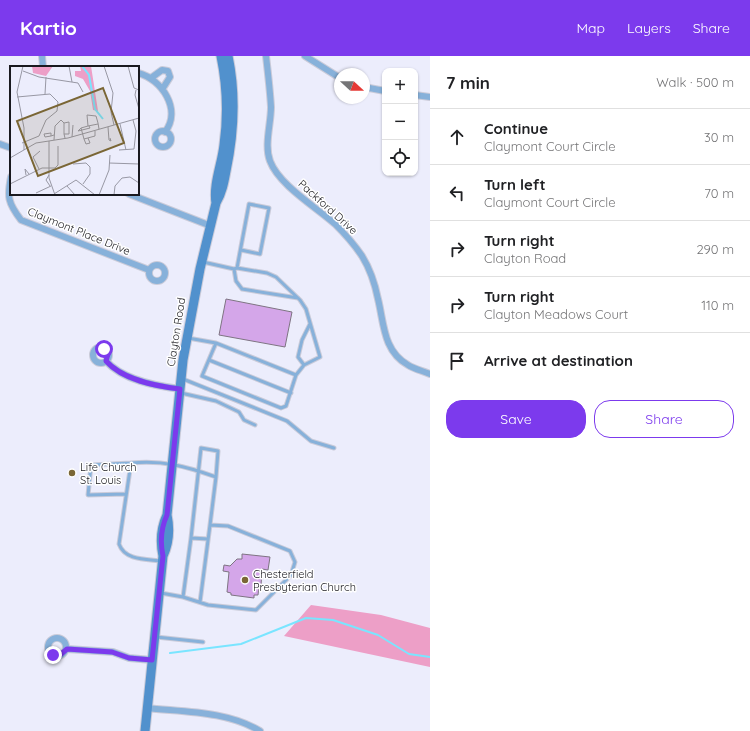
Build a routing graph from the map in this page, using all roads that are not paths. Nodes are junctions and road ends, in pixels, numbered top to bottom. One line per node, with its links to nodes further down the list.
1 (42, 56): 6 (street)
2 (221, 56): 20 (main road, Clayton Road)
3 (228, 56): 20 (main road, Clayton Road)
4 (266, 56): 33 (street, Packford Drive)
5 (305, 56): 8 (street)
6 (43, 66)
7 (139, 73): 9 (street)
8 (334, 74)
9 (151, 78): 10 (street); 10 (street)
10 (163, 88): 15 (street)
11 (370, 88): 12 (street)
12 (382, 90)
13 (418, 95): 14 (street)
14 (430, 97)
15 (166, 132)
16 (0, 144): 17 (street)
17 (10, 148)
18 (10, 183): 25 (street, Claymont Place Drive)
19 (133, 195): 21 (street)
20 (216, 203): 21 (main road, Clayton Road)
21 (211, 226): 23 (main road, Clayton Road)
22 (241, 250): 22 (lane); 24 (lane)
23 (202, 261): 24 (lane); 28 (main road, Clayton Road)
24 (236, 269): 26 (lane); 26 (lane)
25 (149, 270)
26 (299, 298): 27 (lane)
27 (310, 324): 32 (lane); 32 (lane)
28 (186, 338): 29 (lane); 35 (main road, Clayton Road)
29 (216, 343): 30 (lane); 34 (lane)
30 (209, 360): 37 (lane); 37 (lane)
31 (106, 361): 36 (street)
32 (304, 365): 34 (lane)
33 (430, 374)
34 (296, 375): 37 (lane)
35 (181, 378): 36 (main road, Clayton Road); 39 (lane)
36 (180, 391): 38 (lane); 41 (main road, Clayton Road)
37 (291, 393)
38 (255, 425)
39 (334, 448)
40 (131, 463): 41 (lane); 44 (lane); 44 (lane)
41 (172, 465): 42 (lane); 48 (main road, Clayton Road)
42 (198, 470): 43 (lane); 43 (lane); 46 (lane)
43 (216, 477): 45 (lane)
44 (126, 494): 48 (lane)
45 (210, 525): 47 (lane); 51 (lane)
46 (191, 538): 47 (lane); 50 (lane)
47 (208, 539): 51 (lane)
48 (163, 559): 49 (main road, Clayton Road)
49 (159, 593): 50 (lane); 52 (main road, Clayton Road)
50 (183, 597): 51 (lane)
51 (200, 602)
52 (154, 637): 53 (lane); 55 (main road, Clayton Road)
53 (204, 642)
54 (67, 649): 55 (street)
55 (152, 660): 56 (main road, Clayton Road)
56 (147, 708): 57 (main road, Clayton Road); 58 (street)
57 (144, 731)
58 (260, 731)

